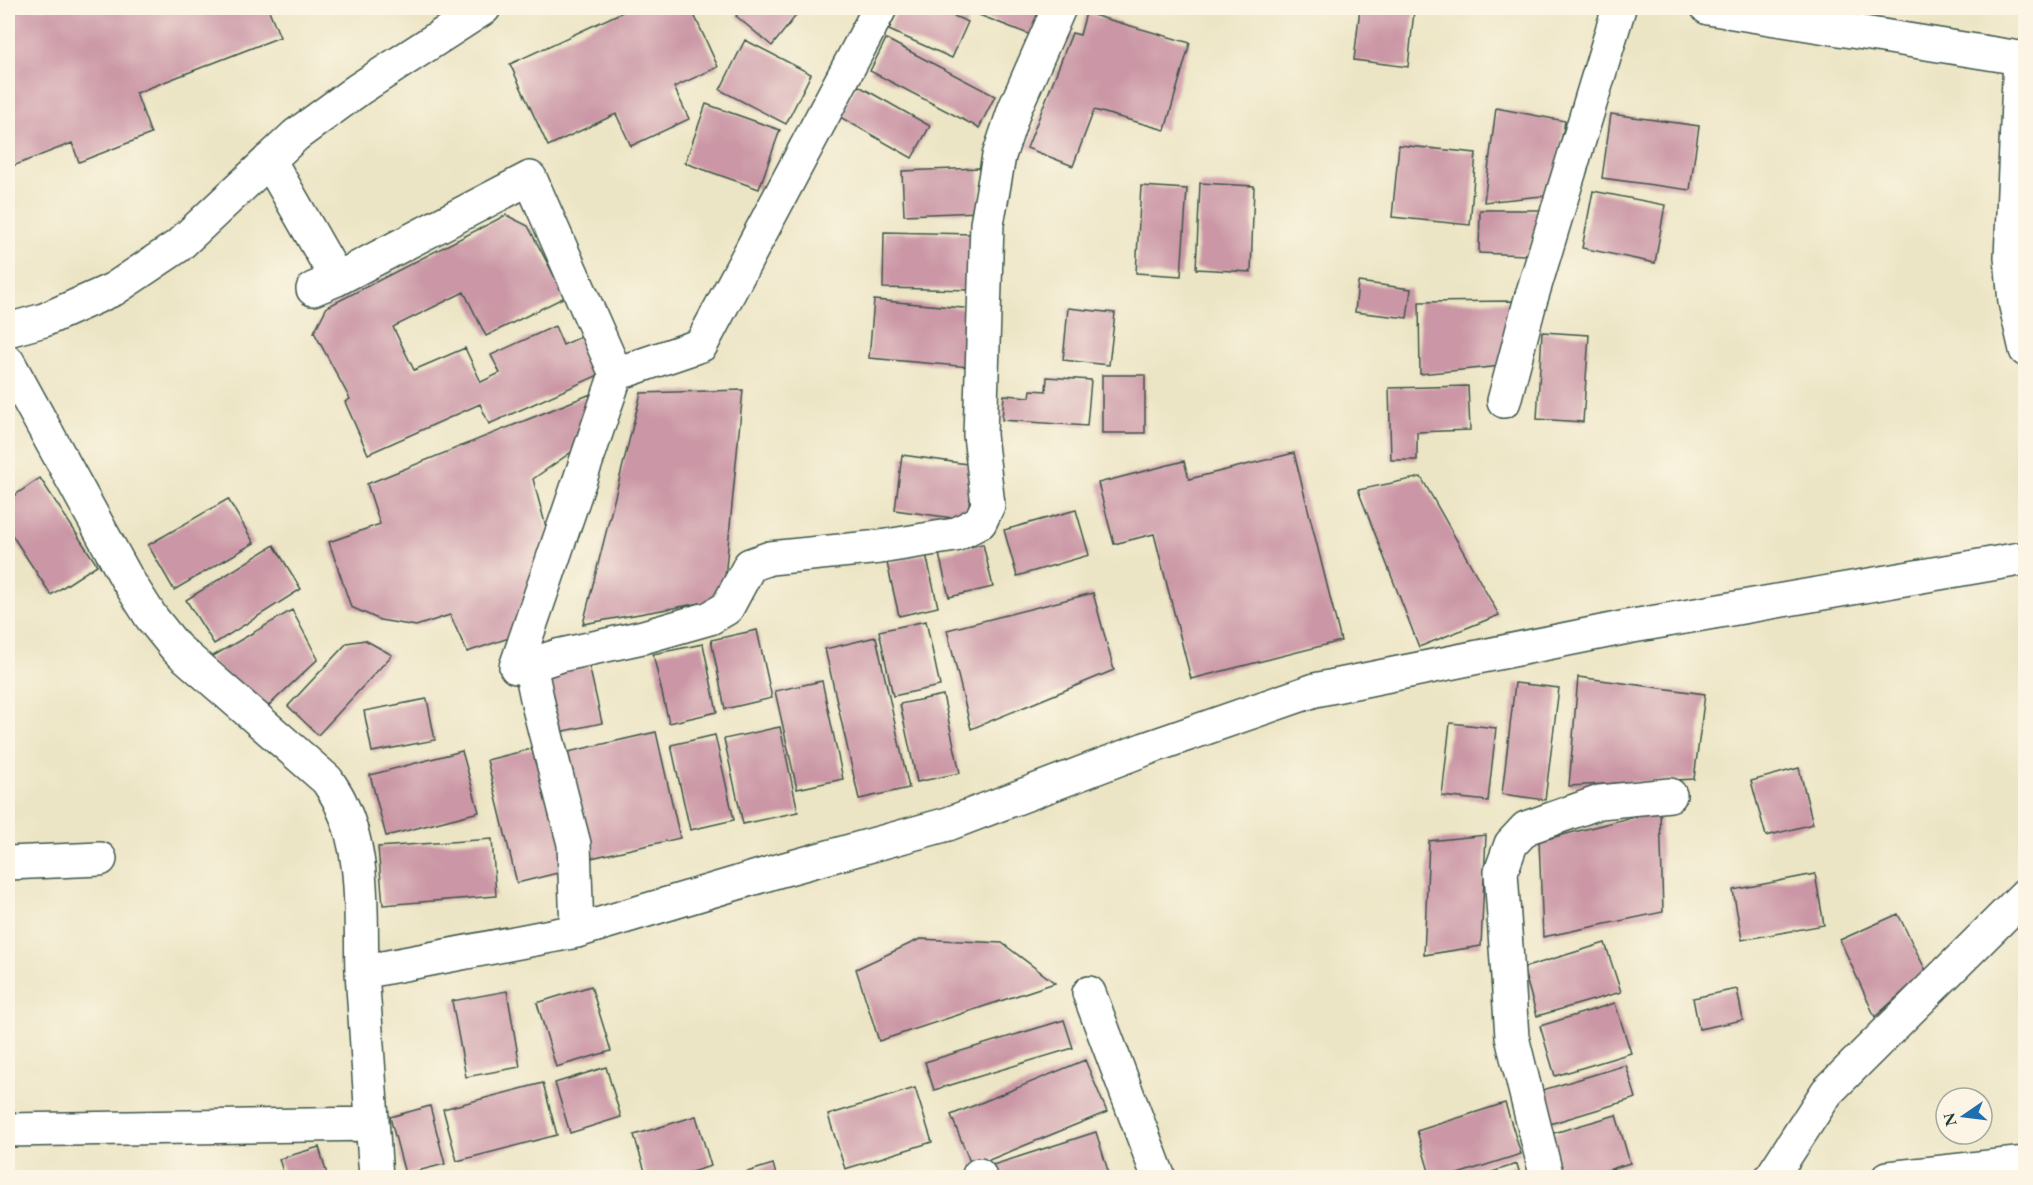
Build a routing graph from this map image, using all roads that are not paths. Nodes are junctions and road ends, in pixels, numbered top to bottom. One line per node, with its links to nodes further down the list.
1 (484, 8): 8 (street)
2 (880, 8): 12 (street)
3 (1059, 8): 20 (street)
4 (1619, 8): 13 (street)
5 (1708, 8): 6 (street)
6 (1746, 10): 7 (street)
7 (2023, 58): 10 (street)
8 (269, 160): 9 (street); 12 (street)
9 (8, 330)
10 (2025, 350)
11 (8, 362): 21 (street)
12 (616, 374): 15 (street)
13 (1504, 401)
14 (2025, 558): 20 (street)
15 (516, 667)
16 (1670, 795): 28 (street)
17 (100, 859): 18 (street)
18 (8, 863)
19 (2025, 894): 29 (street)
20 (577, 931): 21 (street)
21 (362, 972): 23 (street)
22 (1089, 993): 27 (street)
23 (372, 1124): 24 (street); 26 (street)
24 (8, 1130)
25 (2025, 1163): 30 (street)
26 (376, 1178)
27 (1159, 1178)
28 (1547, 1178)
29 (1771, 1178)
30 (1888, 1178)

